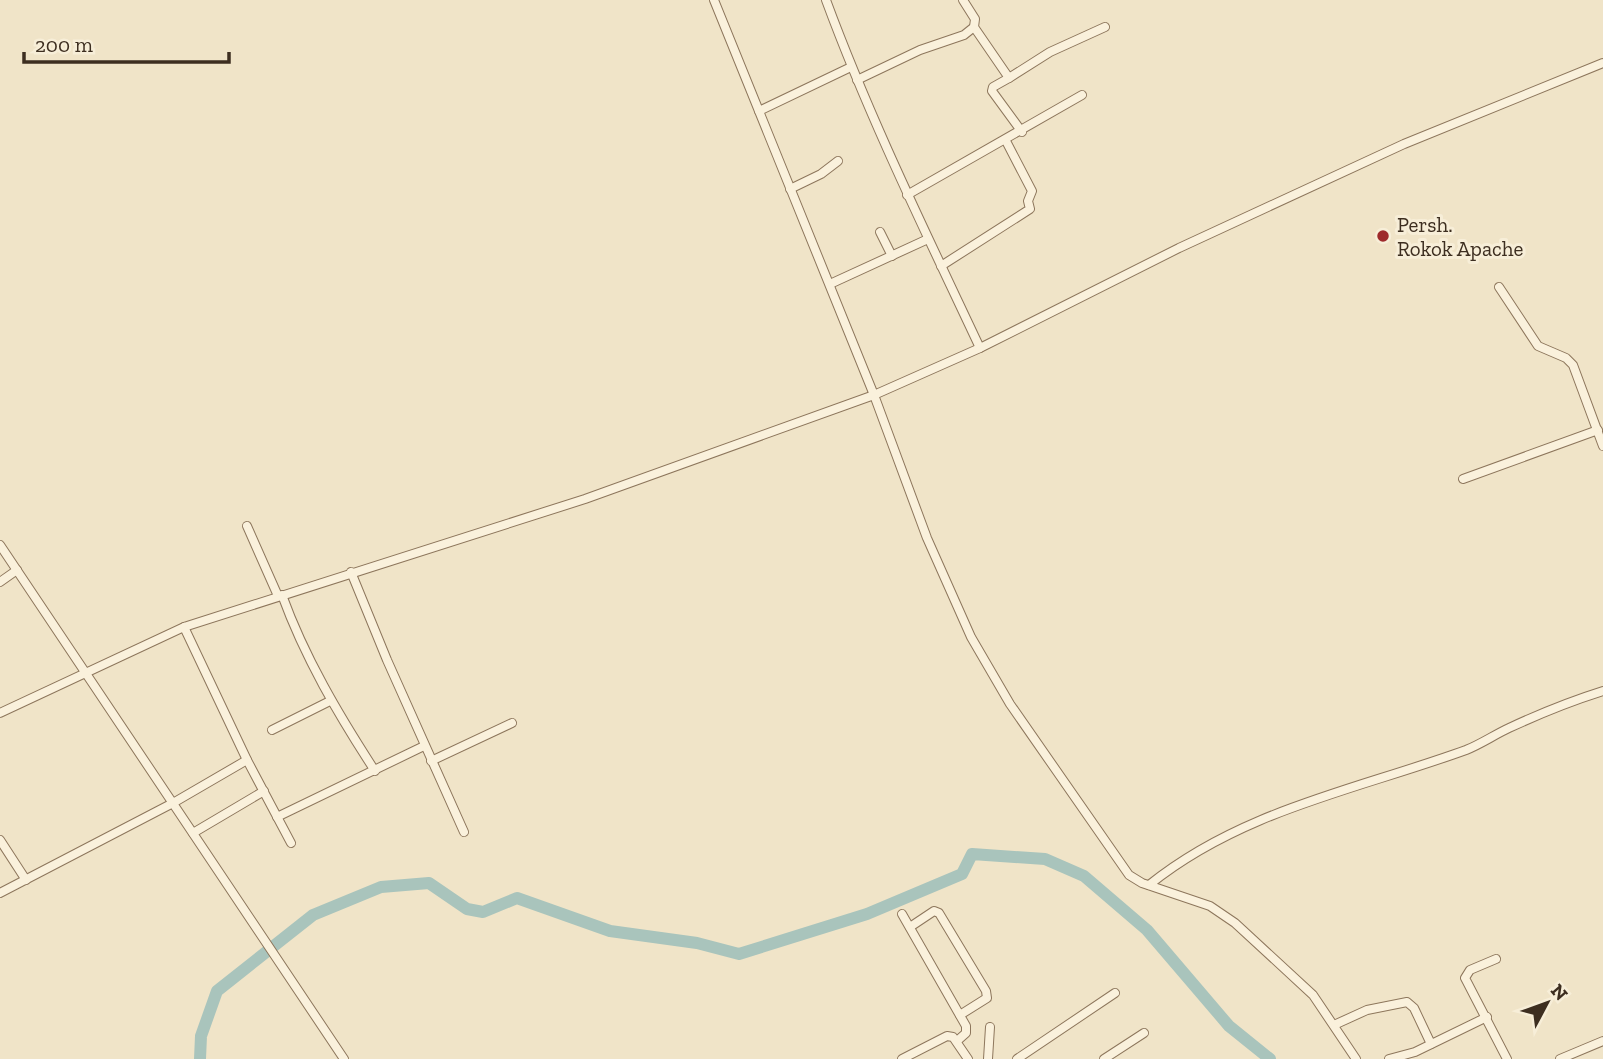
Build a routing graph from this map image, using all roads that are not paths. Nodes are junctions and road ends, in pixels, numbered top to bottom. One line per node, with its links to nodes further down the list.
1 (715, 0): 11 (street)
2 (826, 0): 7 (street)
3 (963, 0): 4 (street)
4 (974, 27): 8 (street); 9 (street)
5 (1105, 27): 8 (street)
6 (1603, 63): 23 (street)
7 (851, 67): 9 (street); 11 (street)
8 (1009, 78): 12 (street)
9 (857, 80): 16 (street)
10 (1082, 95): 12 (street)
11 (759, 111): 15 (street)
12 (1022, 132): 13 (street)
13 (1006, 141): 16 (street); 20 (street)
14 (838, 161): 15 (street)
15 (790, 189): 21 (street)
16 (907, 195): 18 (street)
17 (880, 232): 19 (street)
18 (928, 239): 19 (street); 20 (street)
19 (892, 256): 21 (street)
20 (941, 266): 23 (street)
21 (830, 284): 24 (street)
22 (1499, 287): 25 (street)
23 (980, 348): 24 (street)
24 (874, 395): 31 (street); 53 (street)
25 (1598, 430): 26 (street); 27 (street)
26 (1603, 446)
27 (1463, 479)
28 (247, 526): 33 (street)
29 (0, 545): 30 (street)
30 (17, 570): 32 (street); 35 (street)
31 (351, 572): 33 (street); 41 (street)
32 (0, 582)
33 (280, 595): 34 (street); 37 (street)
34 (184, 627): 35 (street); 42 (street)
35 (84, 672): 38 (street); 46 (street)
36 (1603, 691): 53 (street)
37 (330, 701): 40 (street); 44 (street)
38 (0, 713)
39 (512, 723): 43 (street)
40 (272, 730)
41 (424, 746): 43 (street); 44 (street)
42 (247, 760): 45 (street); 46 (street)
43 (431, 761): 48 (street)
44 (375, 771): 47 (street)
45 (264, 791): 47 (street); 49 (street)
46 (173, 803): 49 (street); 52 (street)
47 (277, 817): 51 (street)
48 (464, 832)
49 (193, 833): 68 (street)
50 (0, 840): 52 (street)
51 (291, 843)
52 (26, 880): 54 (street)
53 (1149, 885): 61 (street)
54 (0, 893)
55 (902, 914): 56 (street)
56 (910, 927): 59 (street); 59 (street)
57 (1496, 959): 60 (street)
58 (1115, 993): 72 (street)
59 (960, 1015): 64 (street)
60 (1487, 1017): 66 (street); 76 (street)
61 (1334, 1025): 66 (street); 74 (street)
62 (989, 1027): 71 (street)
63 (1144, 1032): 73 (street)
64 (957, 1041): 69 (street); 70 (street)
65 (1603, 1041): 77 (street)
66 (1431, 1044): 67 (street)
67 (1416, 1055): 75 (street)
68 (344, 1059)
69 (902, 1059)
70 (968, 1059)
71 (988, 1059)
72 (1017, 1059)
73 (1104, 1059)
74 (1356, 1059)
75 (1389, 1059)
76 (1507, 1059)
77 (1560, 1059)

